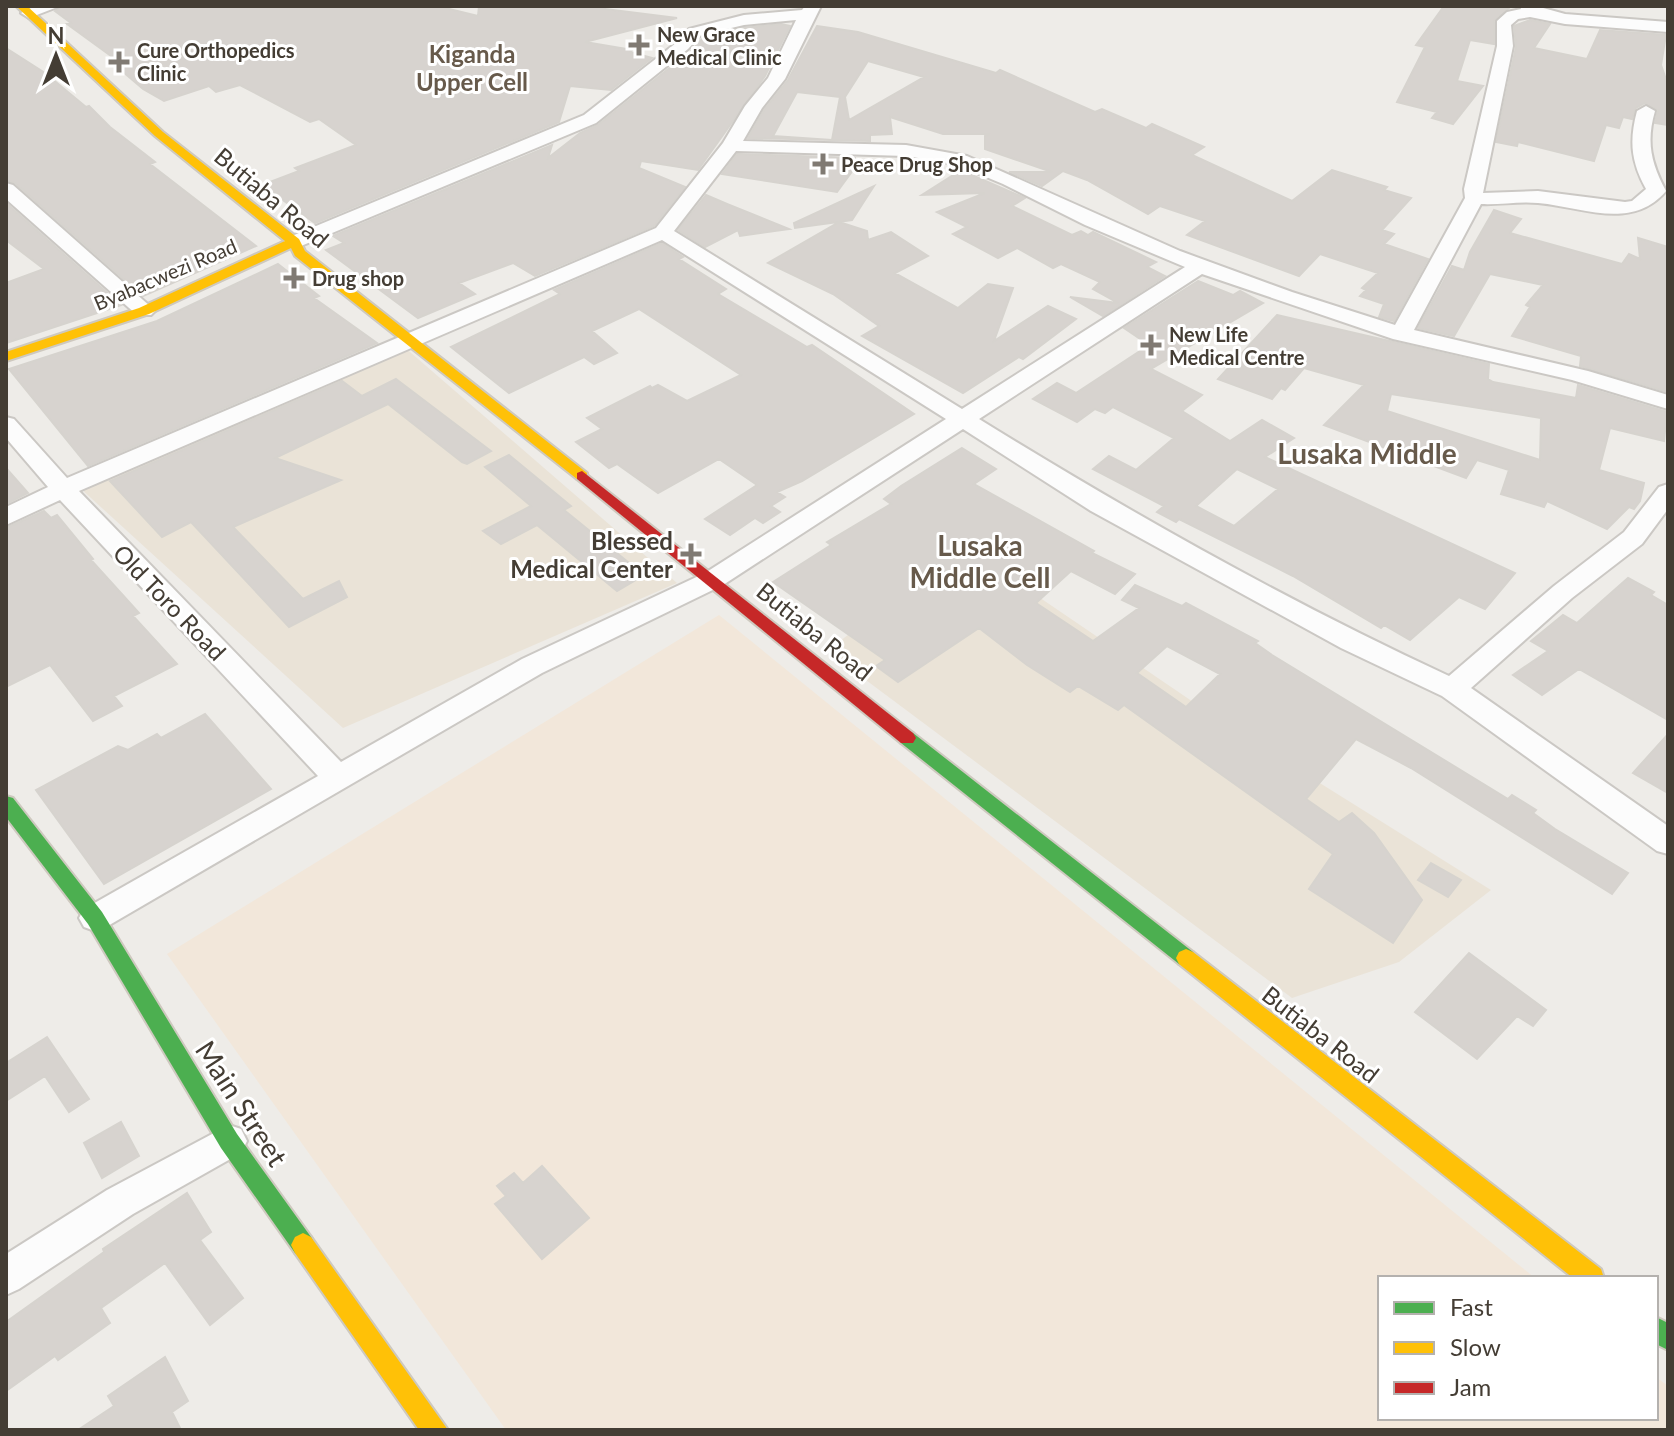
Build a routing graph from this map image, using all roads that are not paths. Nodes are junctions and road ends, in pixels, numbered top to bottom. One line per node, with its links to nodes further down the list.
1 (52, 6): 3 (street)
2 (1529, 9): 5 (street); 10 (street)
3 (25, 10): 12 (main road, Butiaba Road)
4 (810, 10): 7 (street); 12 (street)
5 (1668, 27)
6 (1646, 111): 9 (street)
7 (731, 145): 11 (street); 13 (street)
8 (6, 189): 14 (street)
9 (1663, 191): 10 (street)
10 (1475, 198): 15 (street)
11 (663, 232): 16 (street); 19 (street)
12 (294, 242): 14 (main road, Byabacwezi Road); 16 (main road, Butiaba Road)
13 (1202, 265): 15 (street); 19 (street)
14 (144, 311): 17 (main road, Byabacwezi Road)
15 (1401, 334): 18 (street)
16 (411, 338): 21 (street); 24 (main road, Butiaba Road)
17 (6, 357)
18 (1668, 402)
19 (964, 420): 24 (street); 25 (street)
20 (6, 424): 21 (street, Old Toro Road)
21 (63, 489): 23 (street); 26 (street, Old Toro Road)
22 (1668, 492): 25 (street)
23 (6, 517)
24 (714, 579): 26 (street); 32 (main road, Butiaba Road)
25 (1452, 689): 28 (street)
26 (337, 777): 29 (street)
27 (6, 803): 29 (main road, Main Street)
28 (1667, 839)
29 (95, 918): 30 (main road, Main Street)
30 (229, 1141): 31 (street); 33 (main road, Main Street)
31 (6, 1276)
32 (1589, 1276)
33 (435, 1430)

